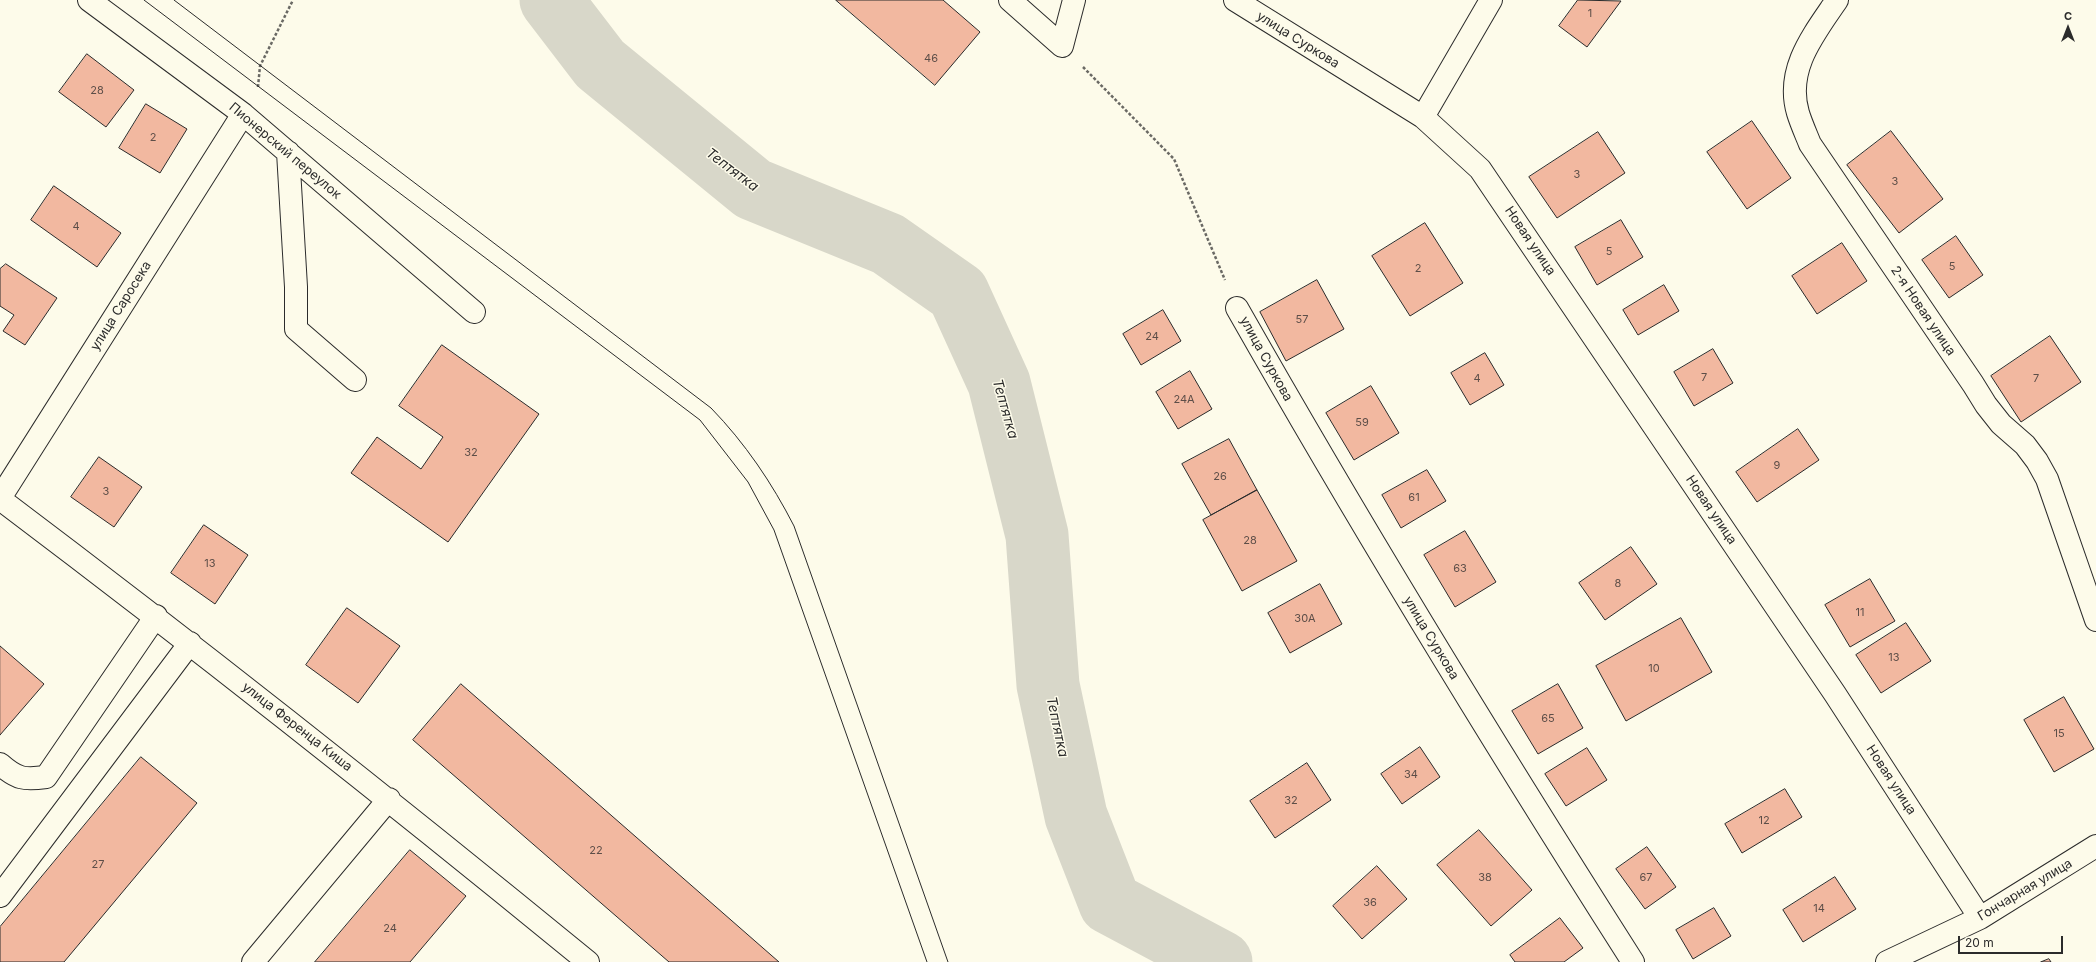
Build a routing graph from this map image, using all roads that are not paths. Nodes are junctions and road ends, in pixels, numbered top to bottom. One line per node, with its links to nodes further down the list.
1 (89, 0): 7 (street, Пионерский переулок)
2 (1010, 0): 3 (street)
3 (1074, 0)
4 (1235, 0): 8 (street, улица Суркова)
5 (1492, 0): 8 (street)
6 (1837, 0): 15 (street, 2-я Новая улица)
7 (243, 114): 9 (street, Пионерский переулок); 13 (street, улица Саросека)
8 (1423, 117): 21 (street, Новая улица)
9 (288, 152): 11 (street, Пионерский переулок); 12 (street)
10 (1238, 308): 24 (street, улица Суркова)
11 (474, 312)
12 (355, 380)
13 (0, 498): 14 (street, улица Ференца Киша)
14 (156, 616): 16 (street, улица Ференца Киша); 17 (street)
15 (2096, 620)
16 (190, 643): 18 (street, улица Ференца Киша); 20 (street)
17 (0, 764)
18 (389, 799): 22 (street); 23 (street, улица Ференца Киша)
19 (2096, 846): 21 (street, Гончарная улица)
20 (0, 896)
21 (1980, 918): 25 (street, Гончарная улица)
22 (253, 962)
23 (588, 962)
24 (1633, 962)
25 (1887, 962)

